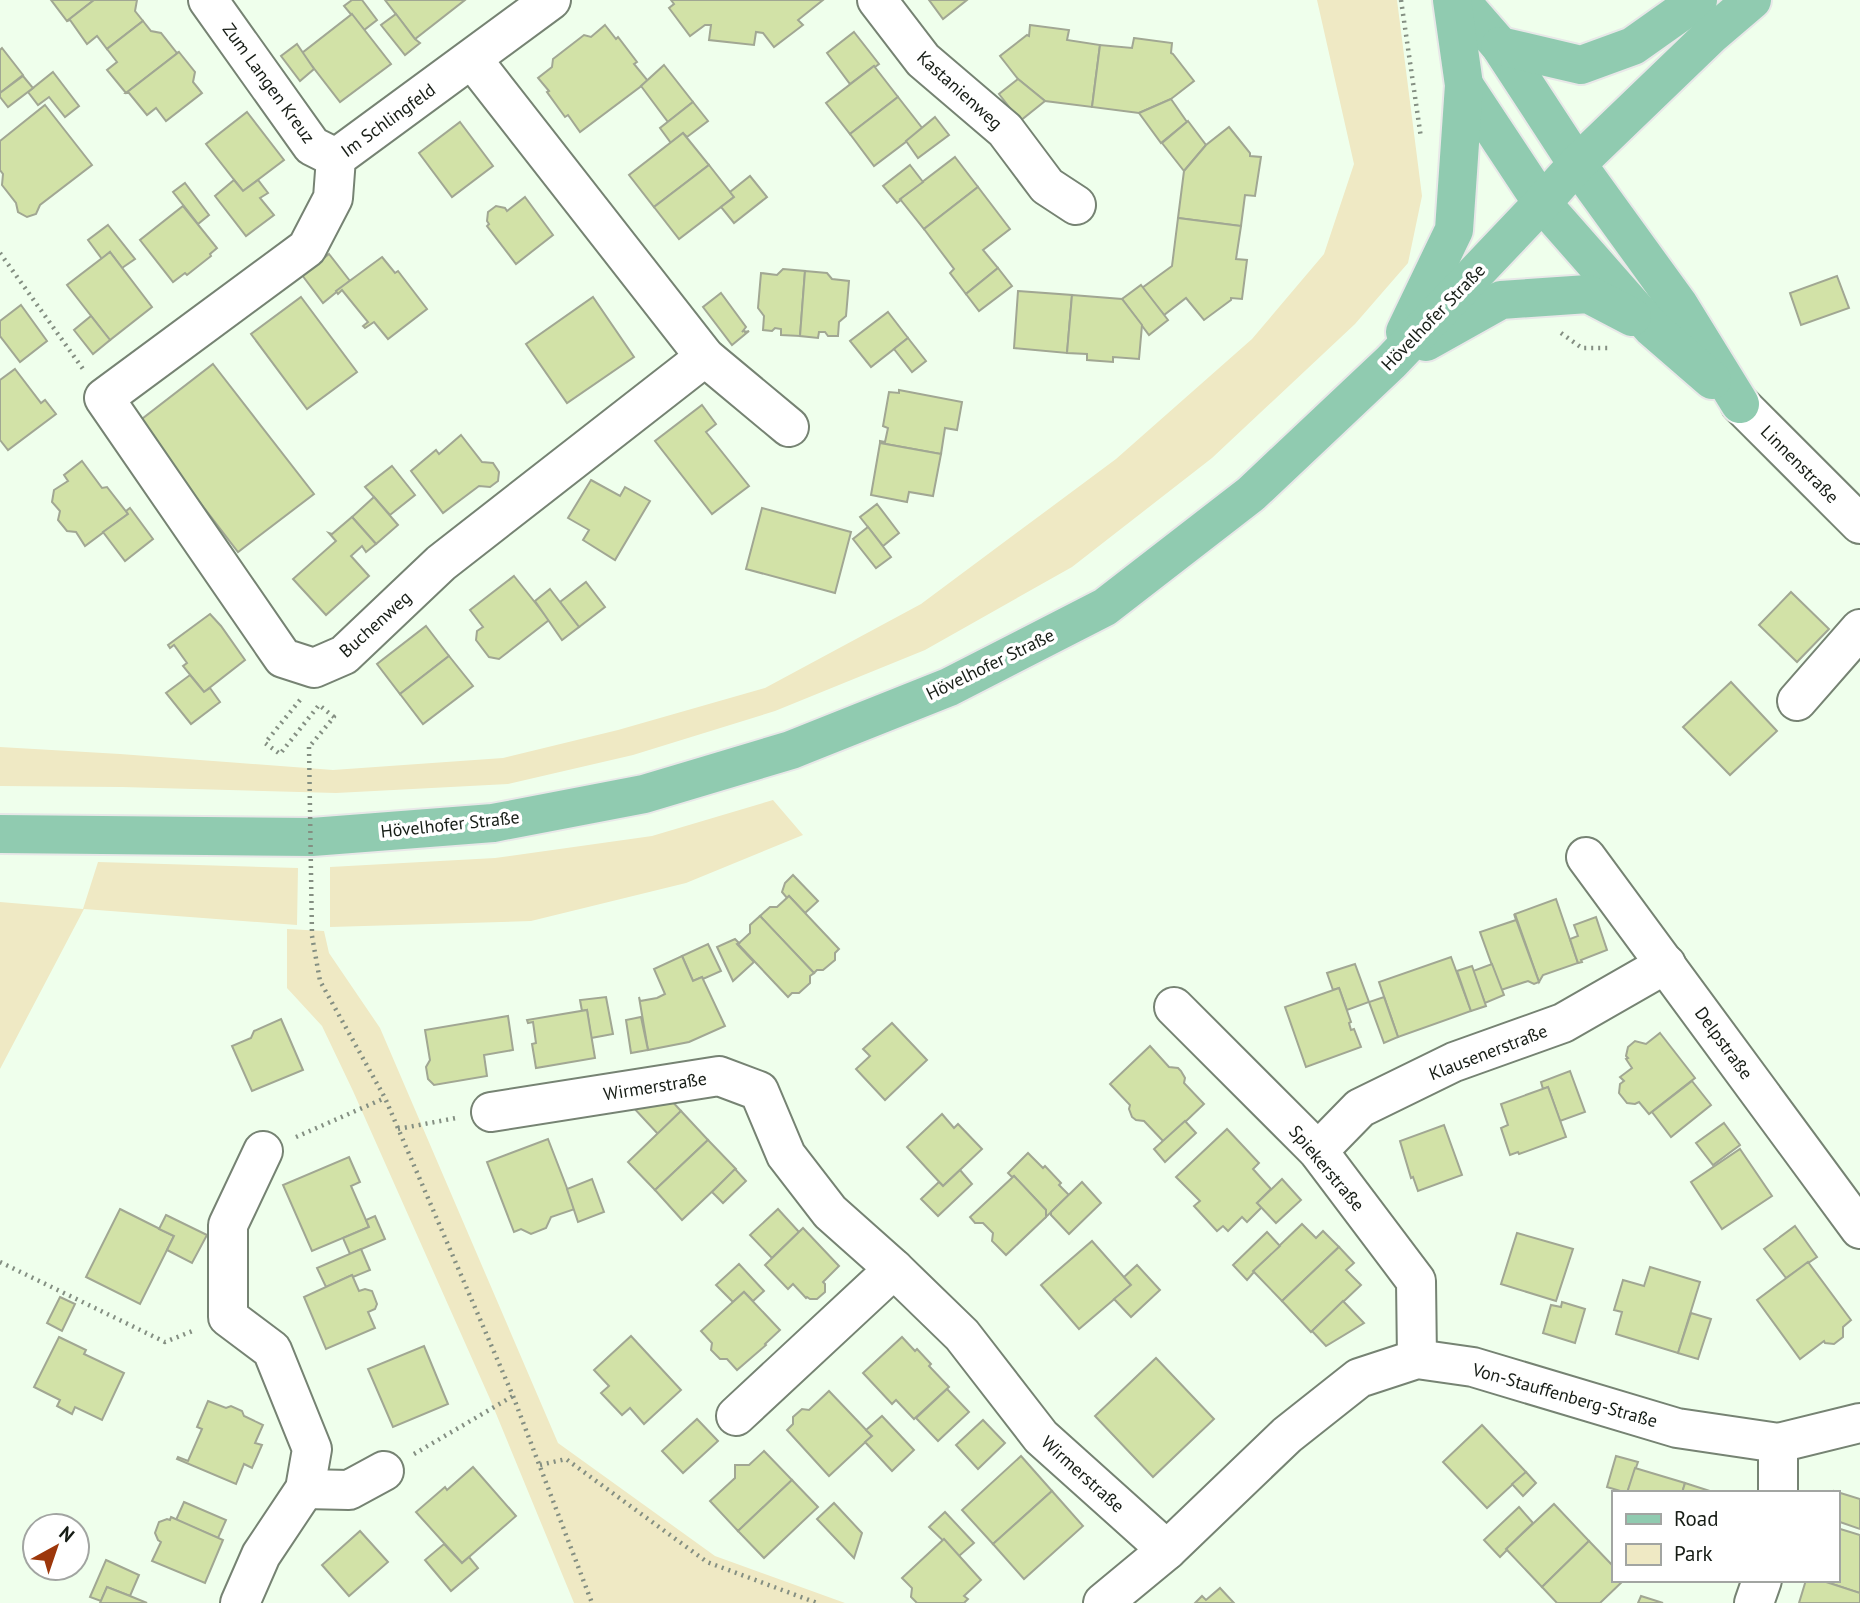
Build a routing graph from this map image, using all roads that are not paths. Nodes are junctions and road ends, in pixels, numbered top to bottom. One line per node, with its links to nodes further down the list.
1 (208, 0): 11 (street, Zum Langen Kreuz)
2 (551, 0): 9 (street, Im Schlingfeld)
3 (877, 0): 14 (street, Kastanienweg)
4 (1452, 0): 10 (main road)
5 (1460, 0): 8 (main road)
6 (1698, 0): 8 (main road)
7 (1752, 0): 12 (main road, Hövelhofer Straße)
8 (1500, 46): 12 (main road)
9 (472, 59): 11 (street, Im Schlingfeld); 16 (street)
10 (1464, 85): 13 (main road); 17 (main road)
11 (336, 158): 22 (street, Im Schlingfeld)
12 (1577, 164): 13 (main road, Hövelhofer Straße); 18 (main road)
13 (1542, 203): 15 (main road); 17 (main road, Hövelhofer Straße)
14 (1076, 205)
15 (1652, 328): 17 (main road); 18 (main road)
16 (705, 357): 19 (street); 22 (street, Buchenweg)
17 (1391, 362): 24 (main road, Hövelhofer Straße)
18 (1740, 404): 20 (street, Linnenstraße)
19 (789, 428)
20 (1860, 524)
21 (1860, 629): 23 (street)
22 (314, 668)
23 (1797, 701)
24 (0, 834)
25 (1586, 857): 26 (street, Delpstraße)
26 (1666, 964): 30 (street, Klausenerstraße); 31 (street, Delpstraße)
27 (1174, 1007): 30 (street, Spiekerstraße)
28 (491, 1112): 32 (street, Wirmerstraße)
29 (263, 1151): 38 (street)
30 (1318, 1151): 33 (street, Spiekerstraße)
31 (1860, 1229)
32 (894, 1269): 34 (street); 40 (street, Wirmerstraße)
33 (1417, 1360): 36 (street, Von-Stauffenberg-Straße); 40 (street, Von-Stauffenberg-Straße)
34 (736, 1416)
35 (1860, 1423): 36 (street, Von-Stauffenberg-Straße)
36 (1778, 1443): 39 (street)
37 (384, 1471): 38 (street)
38 (305, 1489): 42 (street)
39 (1778, 1491)
40 (1167, 1549): 43 (street, Von-Stauffenberg-Straße)
41 (1761, 1582): 44 (street)
42 (240, 1603)
43 (1103, 1603)
44 (1754, 1603)

